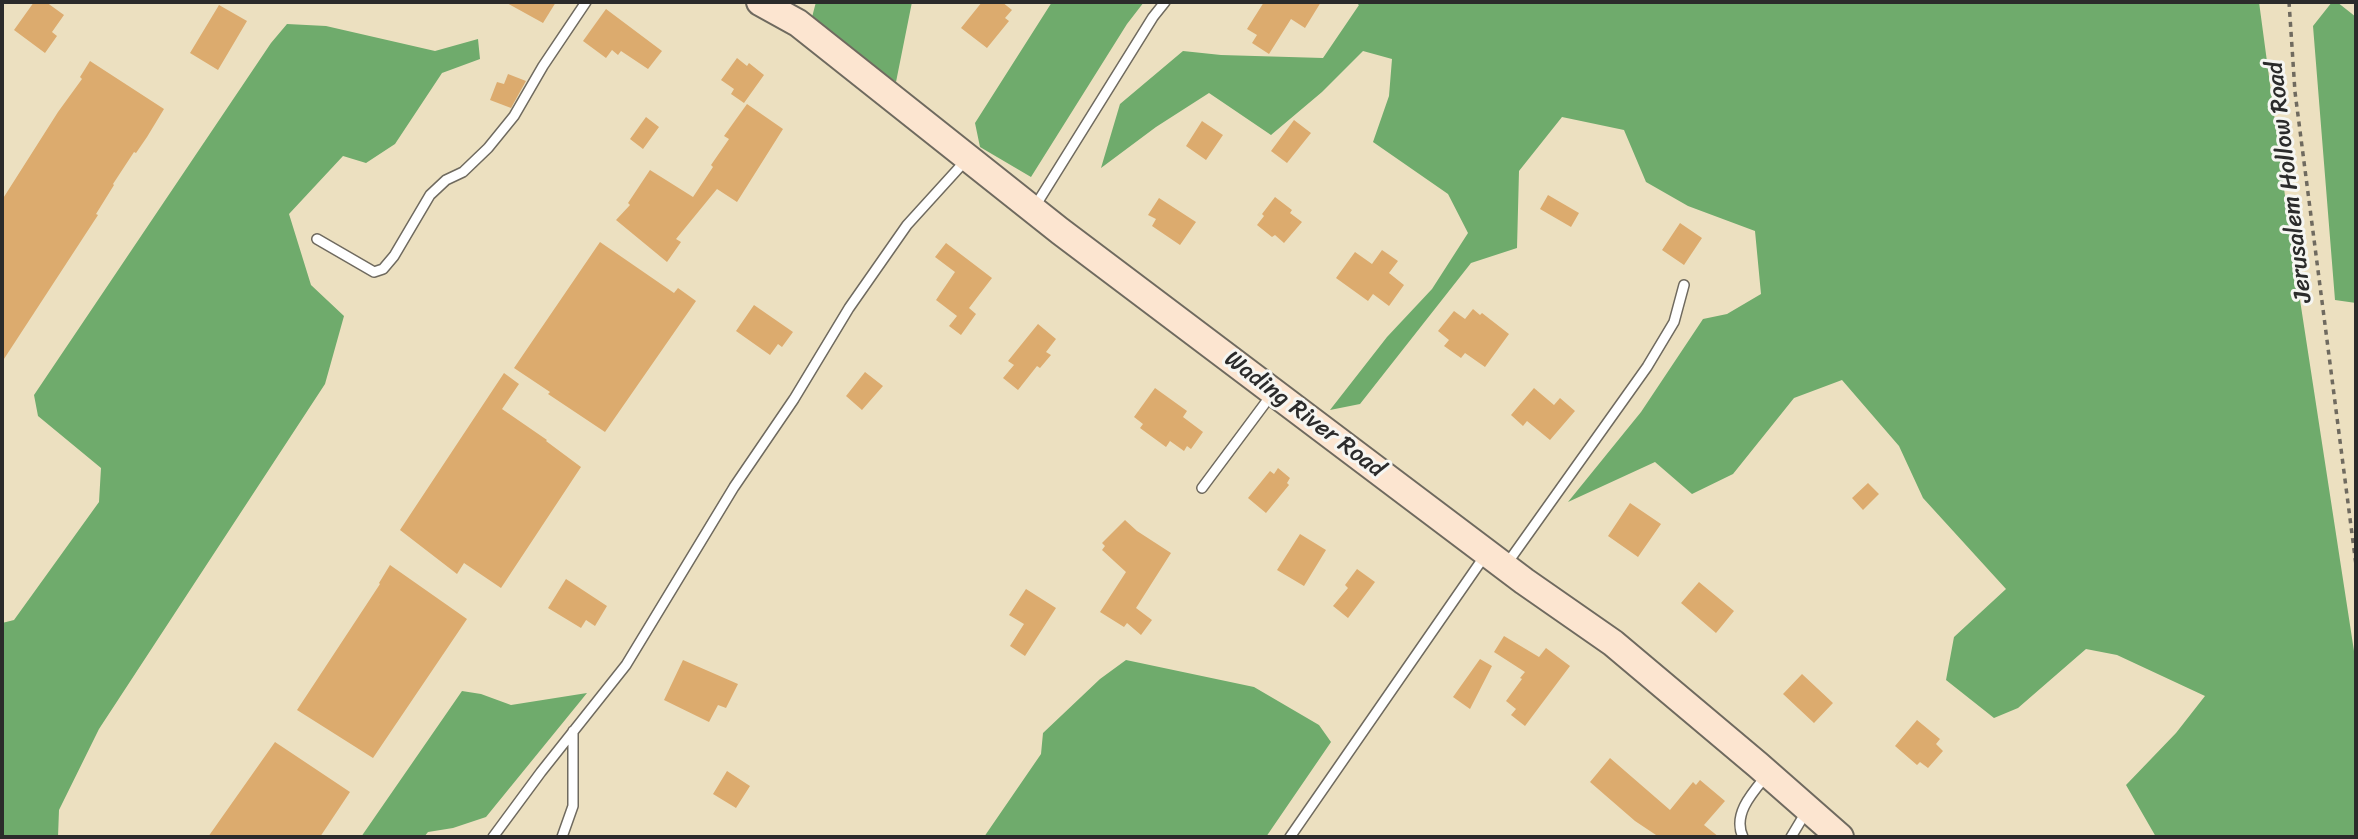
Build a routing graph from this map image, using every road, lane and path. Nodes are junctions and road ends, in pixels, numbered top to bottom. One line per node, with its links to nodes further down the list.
1 (586, 2): 7 (lane)
2 (760, 2): 5 (main road, Wading River Road)
3 (1165, 2): 6 (lane)
4 (2289, 2): 12 (path, Jerusalem Hollow Road)
5 (968, 158): 6 (main road, Wading River Road); 13 (lane)
6 (1033, 209): 9 (main road, Wading River Road)
7 (317, 239)
8 (1684, 285): 11 (lane)
9 (1273, 392): 10 (lane); 11 (main road, Wading River Road)
10 (1202, 488)
11 (1496, 559): 14 (main road, Wading River Road); 18 (lane)
12 (2356, 565)
13 (573, 731): 16 (lane); 17 (lane)
14 (1768, 774): 15 (main road, Wading River Road); 19 (lane)
15 (1824, 826): 20 (lane)
16 (493, 837)
17 (562, 837)
18 (1290, 837)
19 (1743, 837)
20 (1791, 837)

